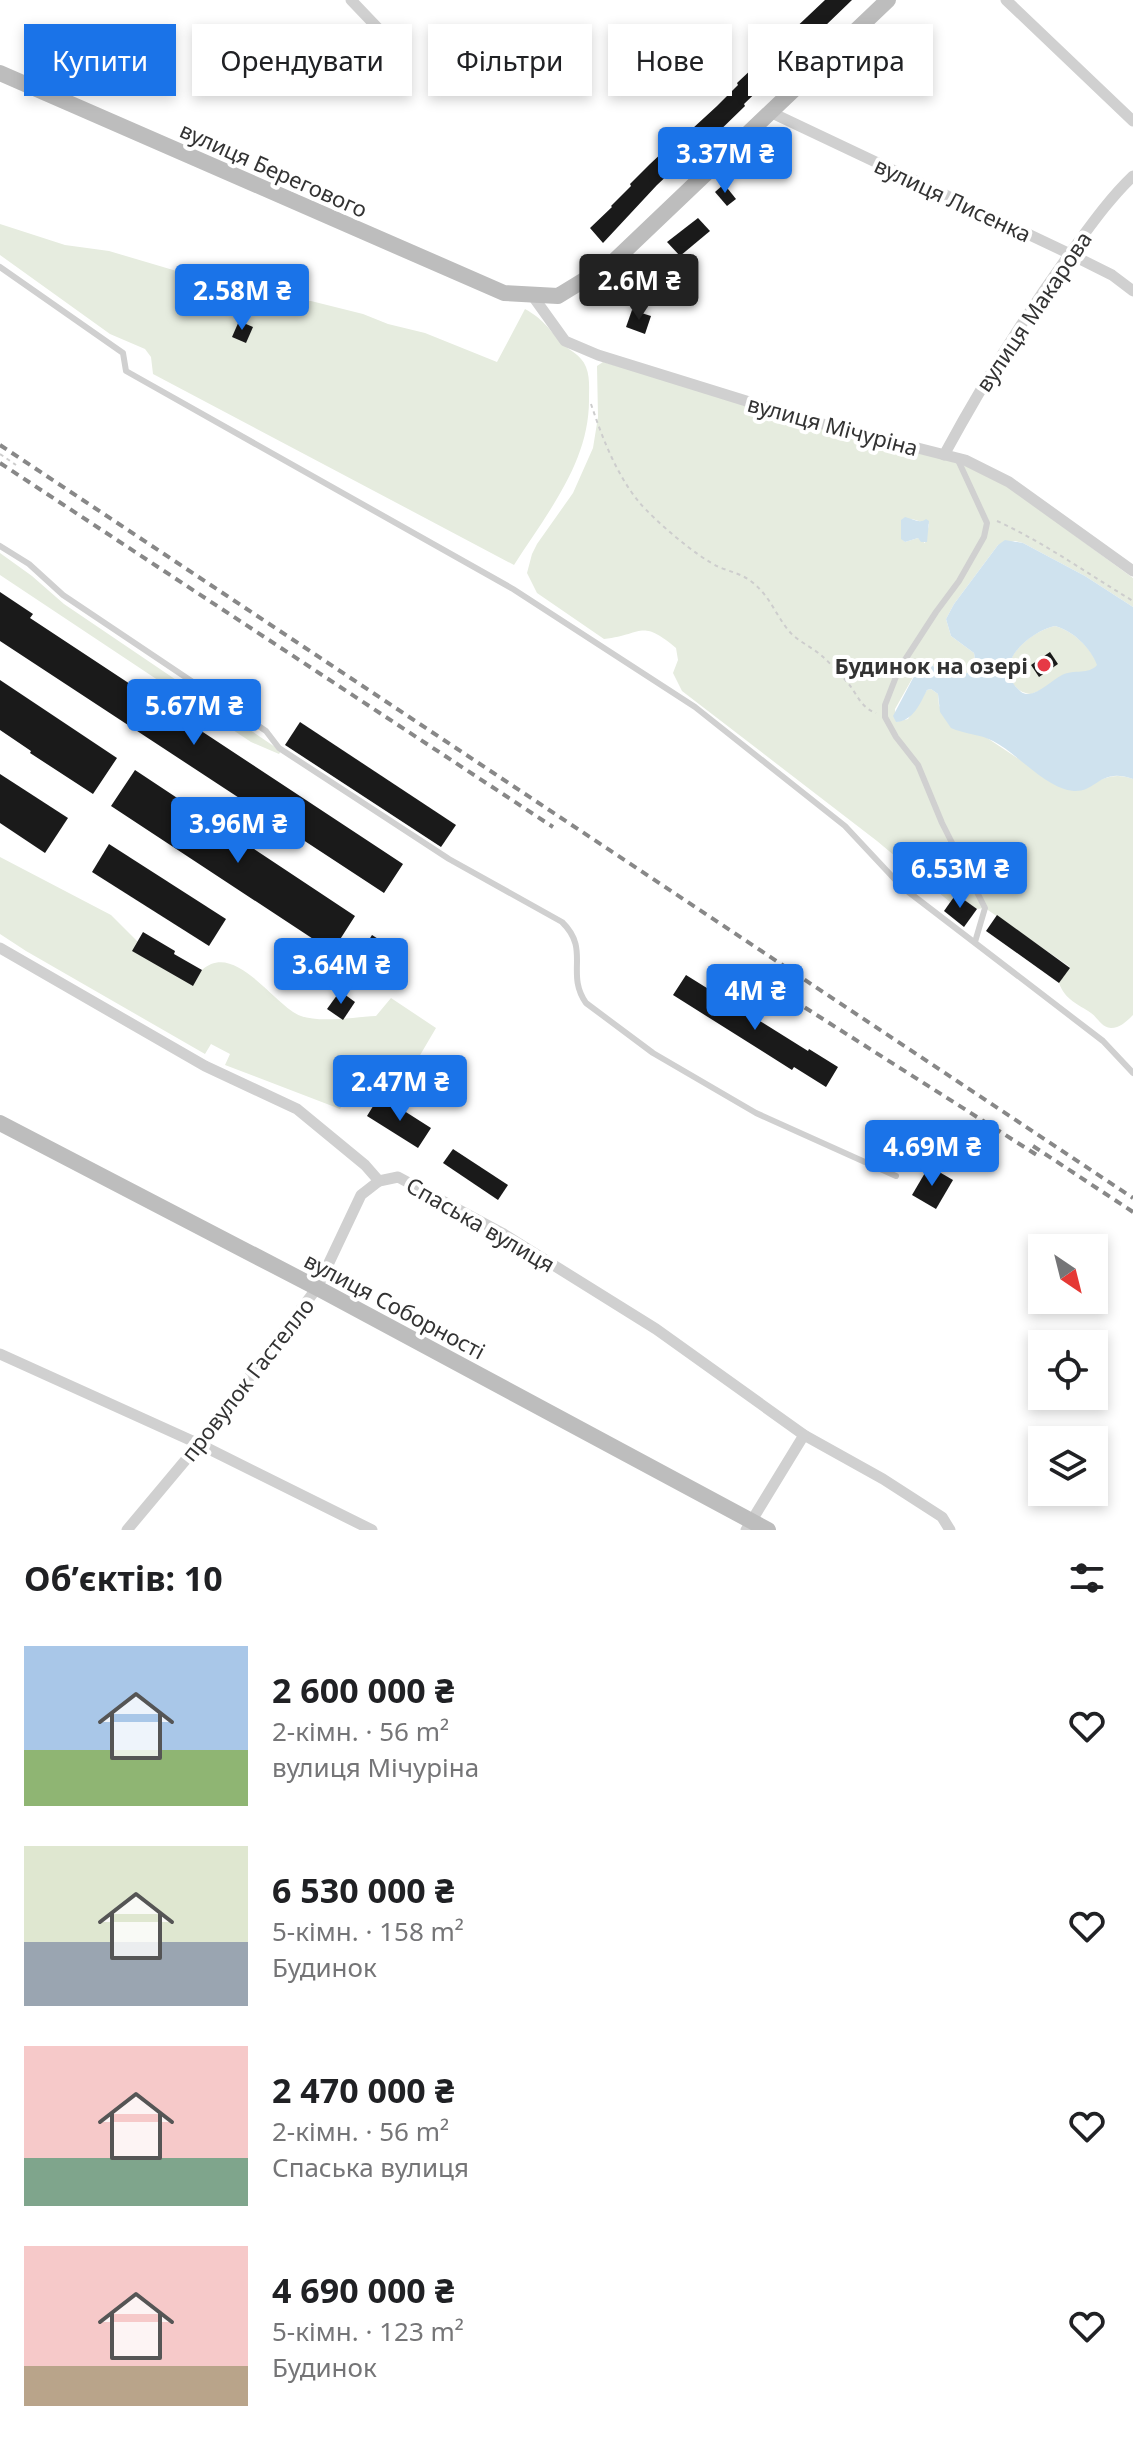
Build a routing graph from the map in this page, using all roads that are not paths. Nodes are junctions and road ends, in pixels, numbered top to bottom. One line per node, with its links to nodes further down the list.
1 (351, 0): 4 (street)
2 (888, 0): 6 (street, вулиця Берегового)
3 (1006, 0): 7 (street)
4 (374, 24)
5 (0, 73): 12 (street, вулиця Берегового)
6 (770, 112): 9 (street, вулиця Лисенка); 12 (street, вулиця Берегового)
7 (1133, 121)
8 (1133, 176): 9 (street, вулиця Макарова)
9 (1070, 254): 11 (street, вулиця Лисенка); 13 (street, вулиця Макарова)
10 (0, 267): 17 (lane)
11 (1133, 291)
12 (532, 295): 13 (street, вулиця Мічуріна)
13 (944, 455): 14 (street, вулиця Мічуріна)
14 (958, 459): 16 (street, вулиця Мічуріна); 17 (lane)
15 (0, 546): 21 (lane)
16 (1133, 571)
17 (975, 942): 19 (lane)
18 (0, 948): 22 (street, Спаська вулиця)
19 (1133, 1073)
20 (0, 1123): 23 (street, вулиця Соборності)
21 (896, 1176)
22 (379, 1181): 23 (street, провулок Гастелло); 25 (street, Спаська вулиця)
23 (317, 1288): 26 (street, провулок Гастелло); 27 (street, вулиця Соборності)
24 (0, 1354): 26 (street)
25 (804, 1435): 27 (street); 31 (street, Спаська вулиця)
26 (199, 1444): 28 (street, провулок Гастелло); 29 (street)
27 (749, 1526): 30 (street, вулиця Соборності)
28 (127, 1530)
29 (372, 1530)
30 (768, 1530)
31 (950, 1530)

